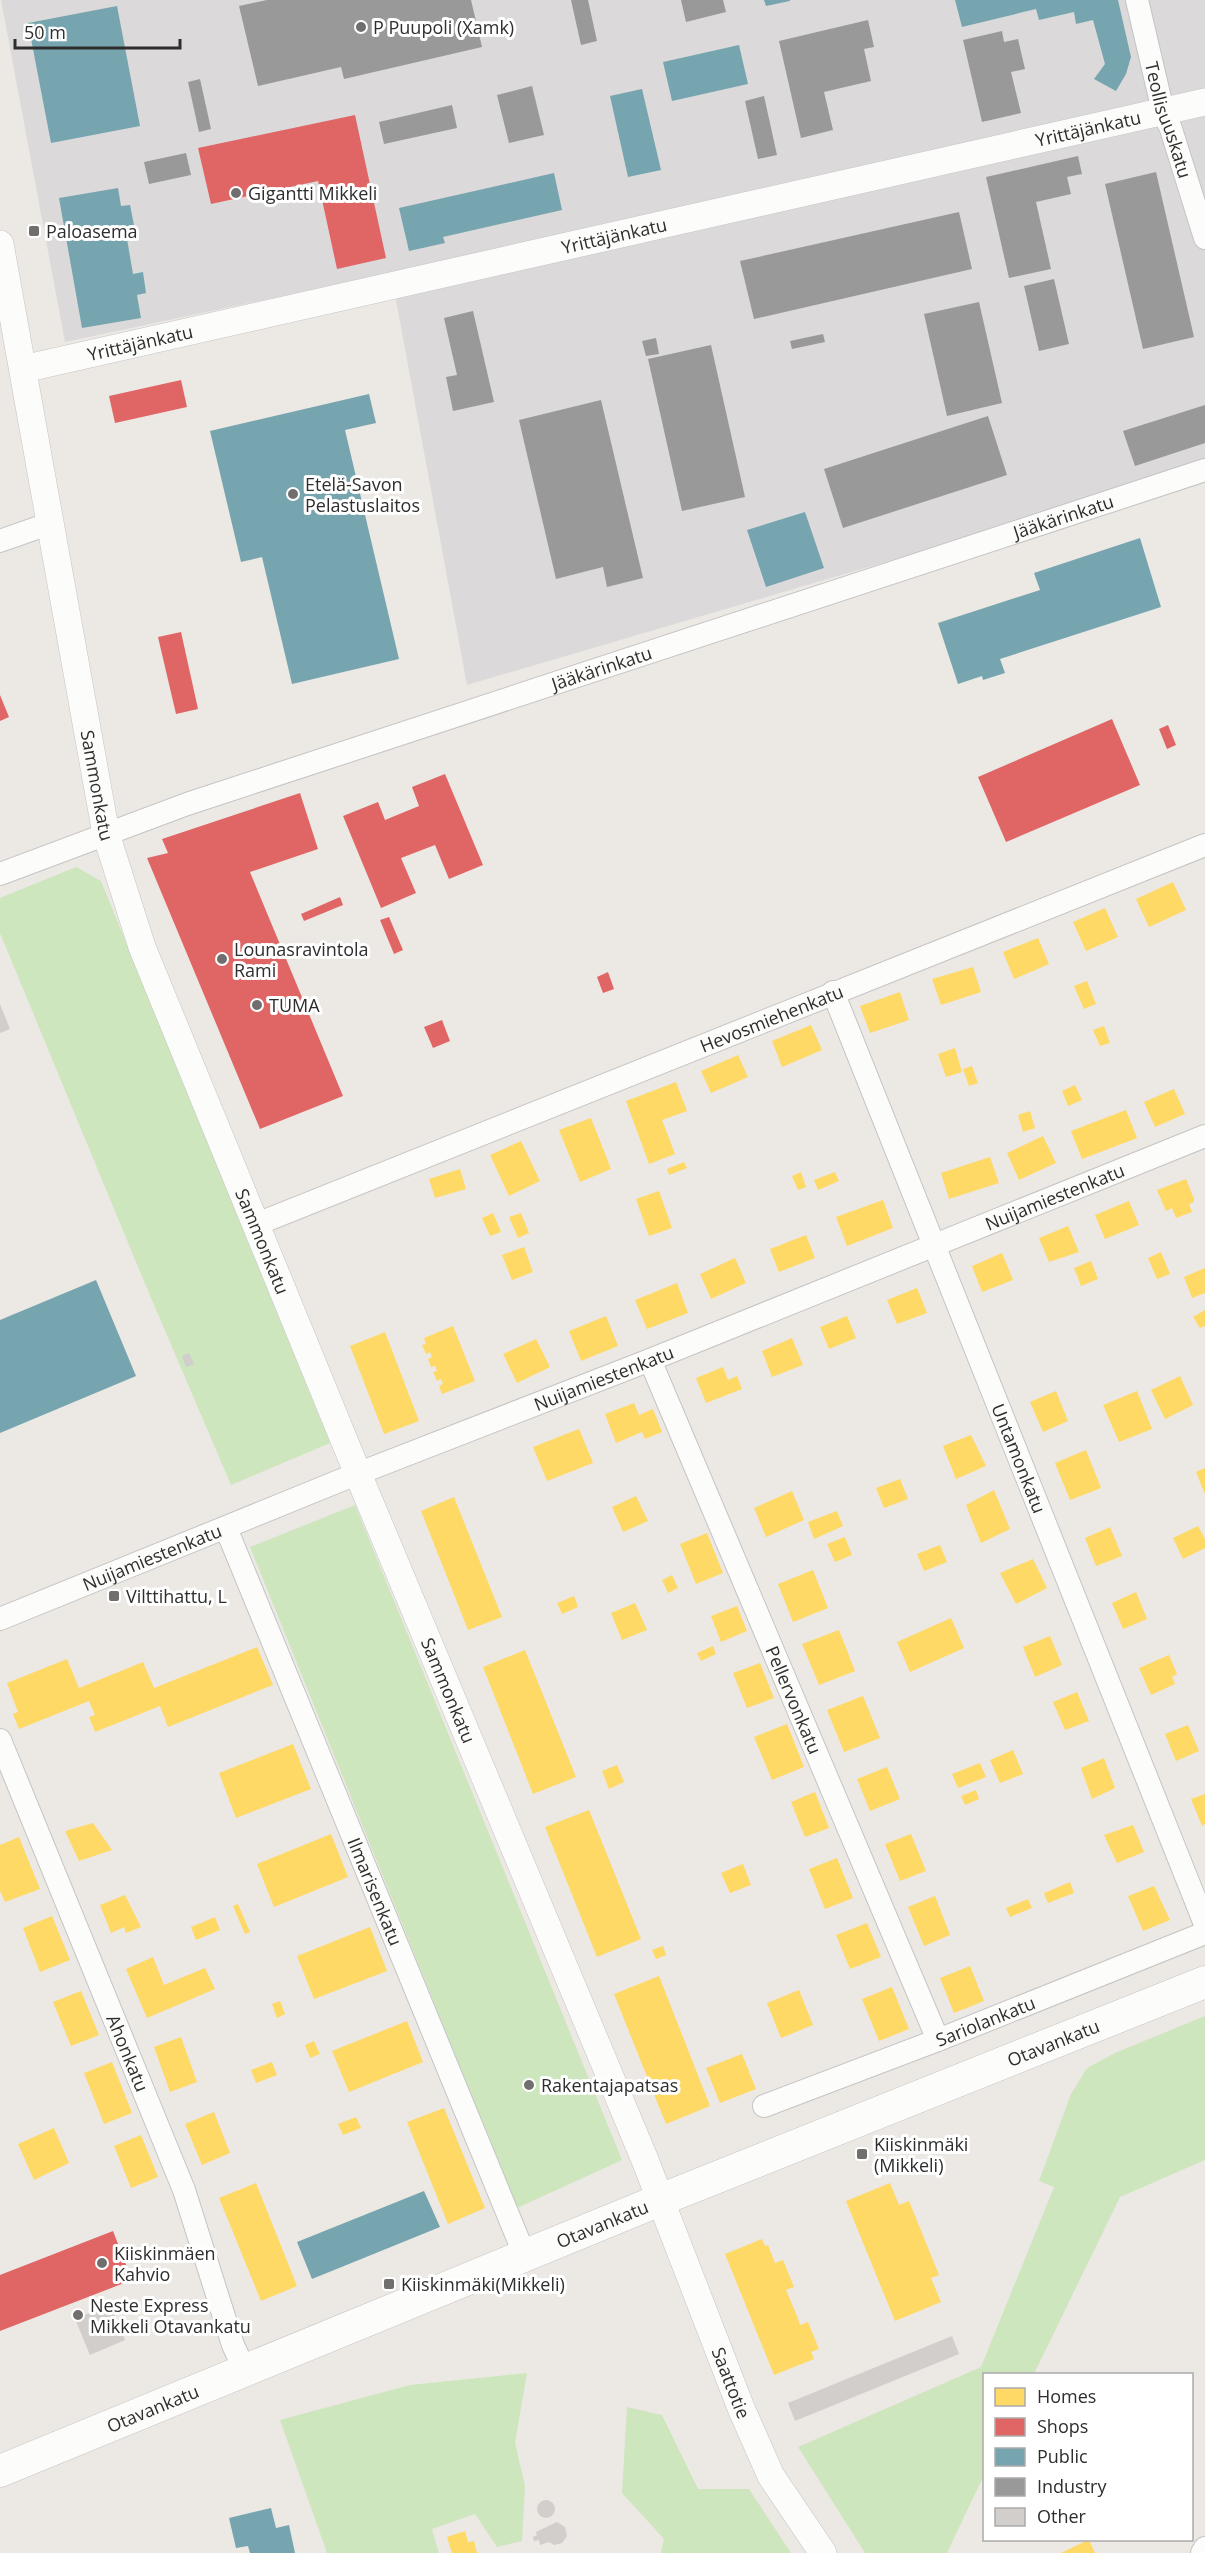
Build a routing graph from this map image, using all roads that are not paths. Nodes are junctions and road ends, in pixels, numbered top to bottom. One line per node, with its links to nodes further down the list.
1 (1137, 0): 3 (street, Teollisuuskatu)
2 (1205, 102): 3 (street, Yrittäjänkatu)
3 (1163, 111): 4 (street, Teollisuuskatu); 6 (street, Yrittäjänkatu)
4 (1205, 238)
5 (0, 244): 6 (street, Sammonkatu)
6 (23, 369): 8 (street, Sammonkatu)
7 (1205, 470): 10 (street, Jääkärinkatu)
8 (51, 523): 9 (street); 10 (street, Sammonkatu)
9 (0, 541)
10 (106, 834): 12 (street, Jääkärinkatu); 15 (street, Sammonkatu)
11 (1205, 845): 13 (street, Hevosmiehenkatu)
12 (0, 873)
13 (833, 992): 15 (street, Hevosmiehenkatu); 16 (street, Untamonkatu)
14 (1205, 1136): 16 (street, Nuijamiestenkatu)
15 (257, 1224): 18 (street, Sammonkatu)
16 (934, 1246): 17 (street, Nuijamiestenkatu); 22 (street, Untamonkatu)
17 (650, 1360): 18 (street, Nuijamiestenkatu); 25 (street, Pellervonkatu)
18 (358, 1474): 19 (street, Nuijamiestenkatu); 27 (street, Sammonkatu)
19 (226, 1528): 20 (street, Nuijamiestenkatu); 28 (street, Ilmarisenkatu)
20 (0, 1619)
21 (0, 1740): 29 (street, Ahonkatu)
22 (1205, 1924)
23 (1205, 1933): 25 (street, Sariolankatu)
24 (1205, 1982): 27 (main road, Otavankatu)
25 (938, 2040): 26 (street, Sariolankatu)
26 (764, 2106)
27 (660, 2200): 28 (main road, Otavankatu); 32 (street, Saattotie)
28 (525, 2256): 29 (main road, Otavankatu)
29 (244, 2369): 30 (main road, Otavankatu)
30 (0, 2471)
31 (1205, 2548): 33 (street)
32 (823, 2553)
33 (1202, 2553)

